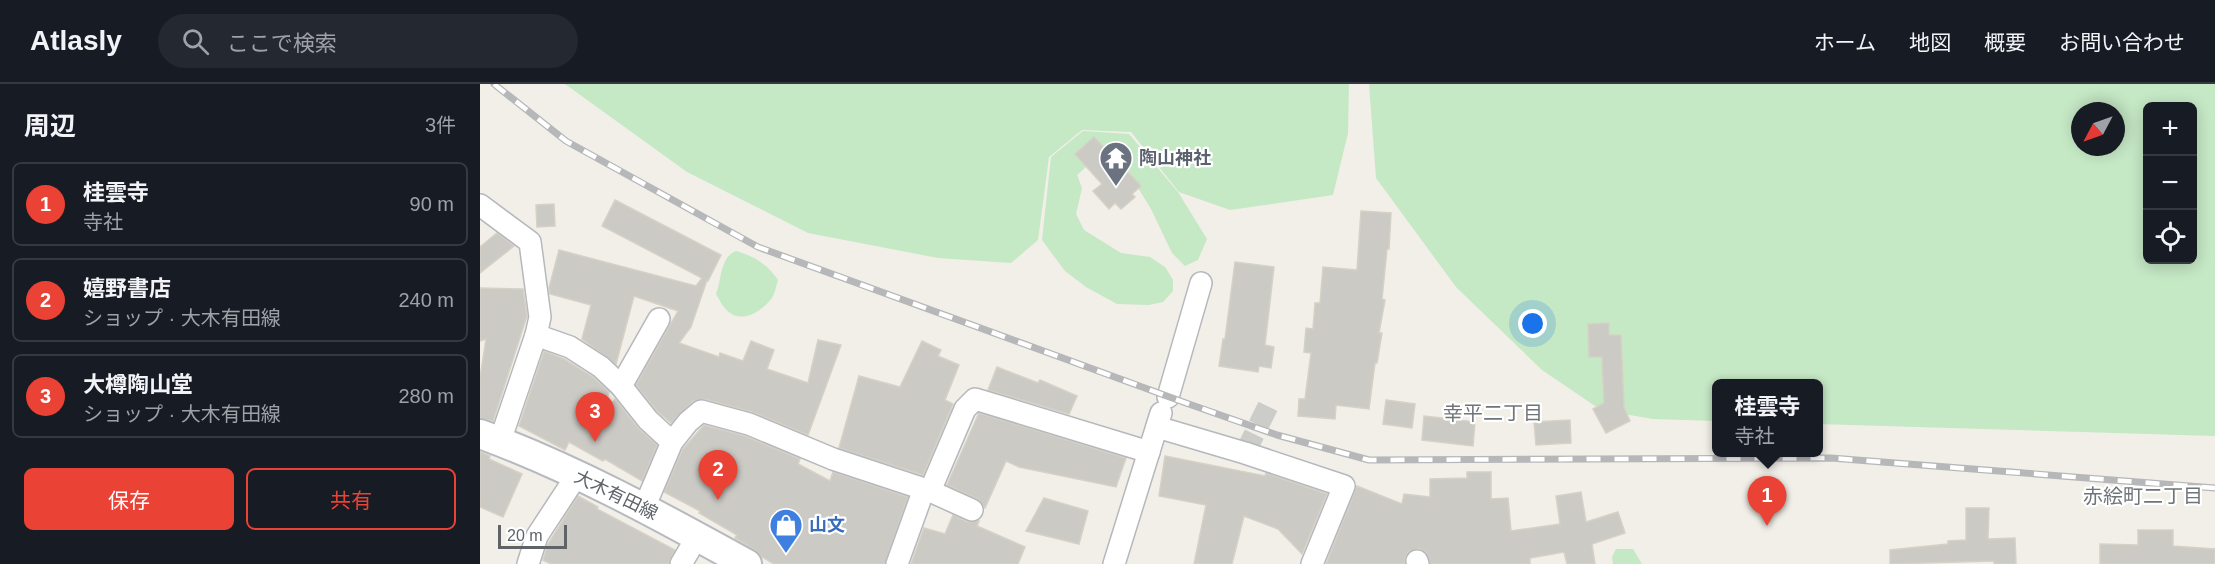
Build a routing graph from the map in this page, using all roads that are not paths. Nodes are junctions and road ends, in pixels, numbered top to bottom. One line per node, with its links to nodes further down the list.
1 (480, 206): 4 (street)
2 (1201, 283): 6 (street)
3 (659, 319): 5 (street)
4 (536, 335): 5 (street); 7 (street)
5 (621, 386): 8 (street)
6 (1162, 412): 9 (street); 20 (street)
7 (490, 438): 10 (main road, 大木有田線)
8 (672, 442): 11 (street); 12 (street)
9 (1149, 452): 11 (street); 19 (street)
10 (577, 475): 12 (main road, 大木有田線); 15 (street)
11 (927, 490): 13 (street); 18 (street)
12 (644, 508): 14 (main road, 大木有田線)
13 (972, 510)
14 (697, 537): 16 (street); 17 (main road, 大木有田線)
15 (528, 564)
16 (681, 564)
17 (747, 564)
18 (897, 564)
19 (1114, 564)
20 (1312, 564)

